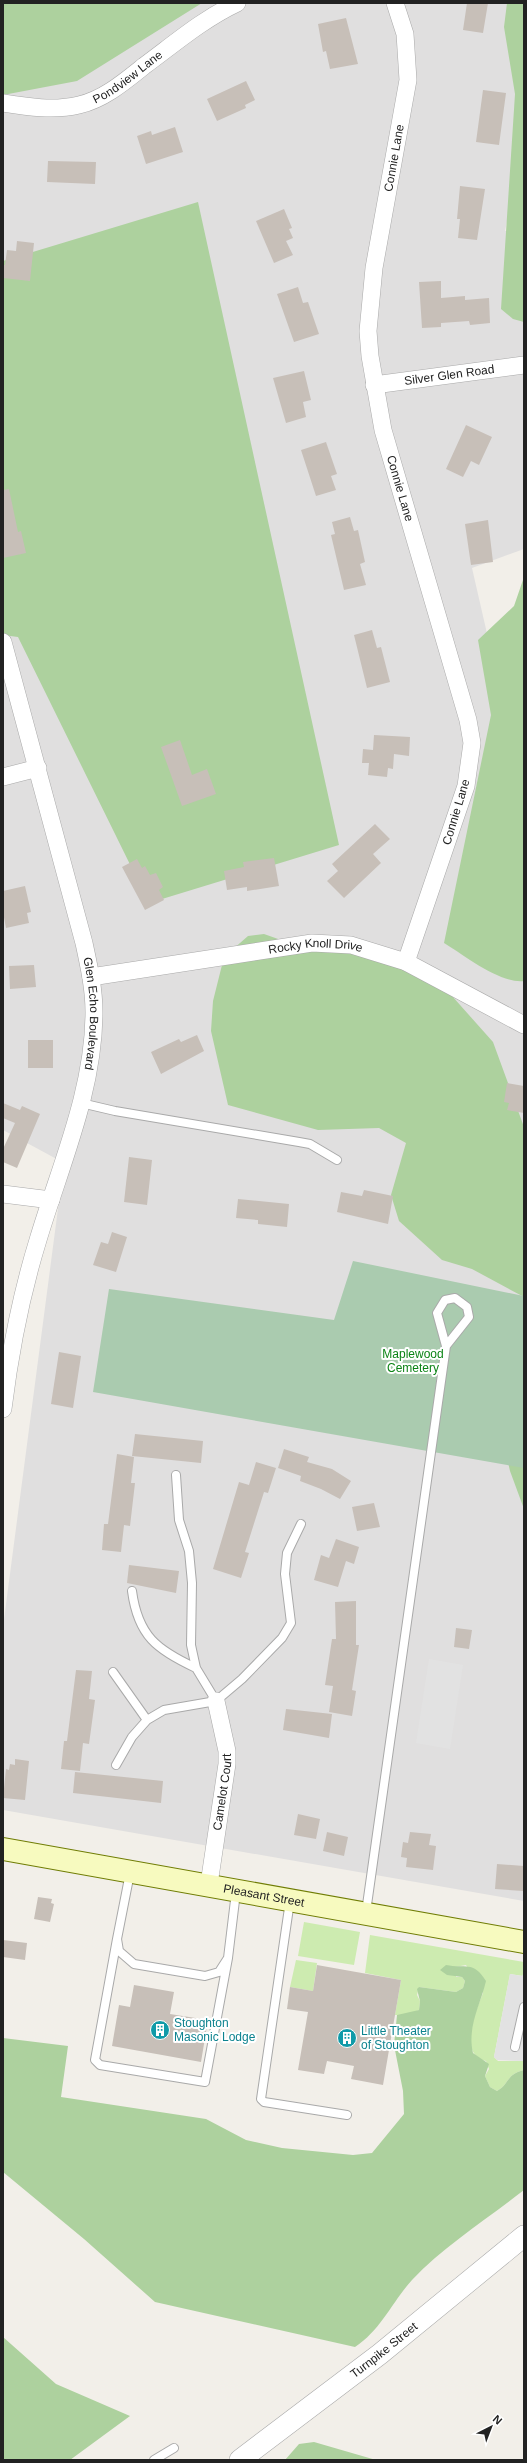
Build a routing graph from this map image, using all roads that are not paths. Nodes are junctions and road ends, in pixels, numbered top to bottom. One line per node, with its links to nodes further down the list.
1 (237, 3): 3 (street, Pondview Lane)
2 (395, 3): 5 (street, Connie Lane)
3 (3, 103)
4 (524, 365): 5 (street, Silver Glen Road)
5 (374, 385): 9 (street, Connie Lane)
6 (3, 642): 7 (street, Glen Echo Boulevard)
7 (38, 768): 8 (street); 10 (street, Glen Echo Boulevard)
8 (3, 778)
9 (406, 962): 10 (street, Rocky Knoll Drive); 11 (street, Rocky Knoll Drive)
10 (91, 977): 12 (street, Glen Echo Boulevard)
11 (524, 1025)
12 (80, 1103): 13 (lane); 15 (street, Glen Echo Boulevard)
13 (337, 1160)
14 (3, 1194): 15 (street)
15 (51, 1200): 17 (street, Glen Echo Boulevard)
16 (446, 1346): 16 (lane); 31 (lane)
17 (3, 1409)
18 (176, 1475): 21 (lane)
19 (301, 1524): 23 (lane)
20 (132, 1591): 21 (lane)
21 (196, 1668): 23 (lane)
22 (113, 1672): 24 (lane)
23 (216, 1701): 24 (lane); 28 (street, Camelot Court)
24 (147, 1720): 25 (lane)
25 (116, 1765)
26 (3, 1848): 27 (main road, Pleasant Street)
27 (131, 1870): 28 (main road, Pleasant Street); 32 (lane)
28 (209, 1884): 29 (main road, Pleasant Street)
29 (237, 1889): 30 (main road, Pleasant Street); 34 (lane)
30 (290, 1900): 31 (main road, Pleasant Street); 37 (lane)
31 (366, 1915): 33 (main road, Pleasant Street)
32 (117, 1939): 34 (lane); 34 (lane)
33 (524, 1942)
34 (228, 1958)
35 (524, 2007): 36 (lane)
36 (515, 2047)
37 (347, 2115)
38 (524, 2236): 41 (street, Turnpike Street)
39 (174, 2448): 40 (lane)
40 (154, 2460)
41 (240, 2460)

